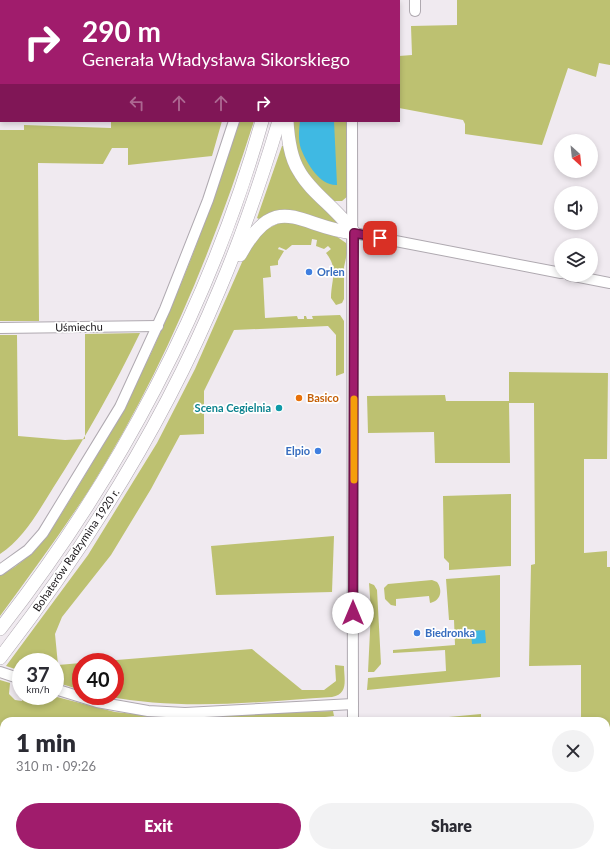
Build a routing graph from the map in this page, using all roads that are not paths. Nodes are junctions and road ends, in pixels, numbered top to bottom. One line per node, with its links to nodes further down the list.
1 (415, 0): 2 (street)
2 (415, 11)
3 (234, 122): 13 (street)
4 (262, 122): 16 (main road, Bohaterów Radzymina 1920 r.)
5 (279, 122): 12 (main road)
6 (287, 122): 8 (main road)
7 (352, 122): 8 (street)
8 (354, 233): 9 (street); 12 (main road); 21 (street)
9 (554, 272)
10 (598, 281): 11 (street)
11 (610, 283)
12 (220, 288): 17 (main road, Bohaterów Radzymina 1920 r.)
13 (158, 326): 14 (street, Uśmiechu); 15 (street)
14 (0, 328)
15 (0, 570)
16 (0, 629)
17 (0, 658)
18 (0, 672): 19 (street)
19 (12, 676)
20 (64, 692): 21 (street)
21 (353, 704): 22 (street)
22 (353, 717)

